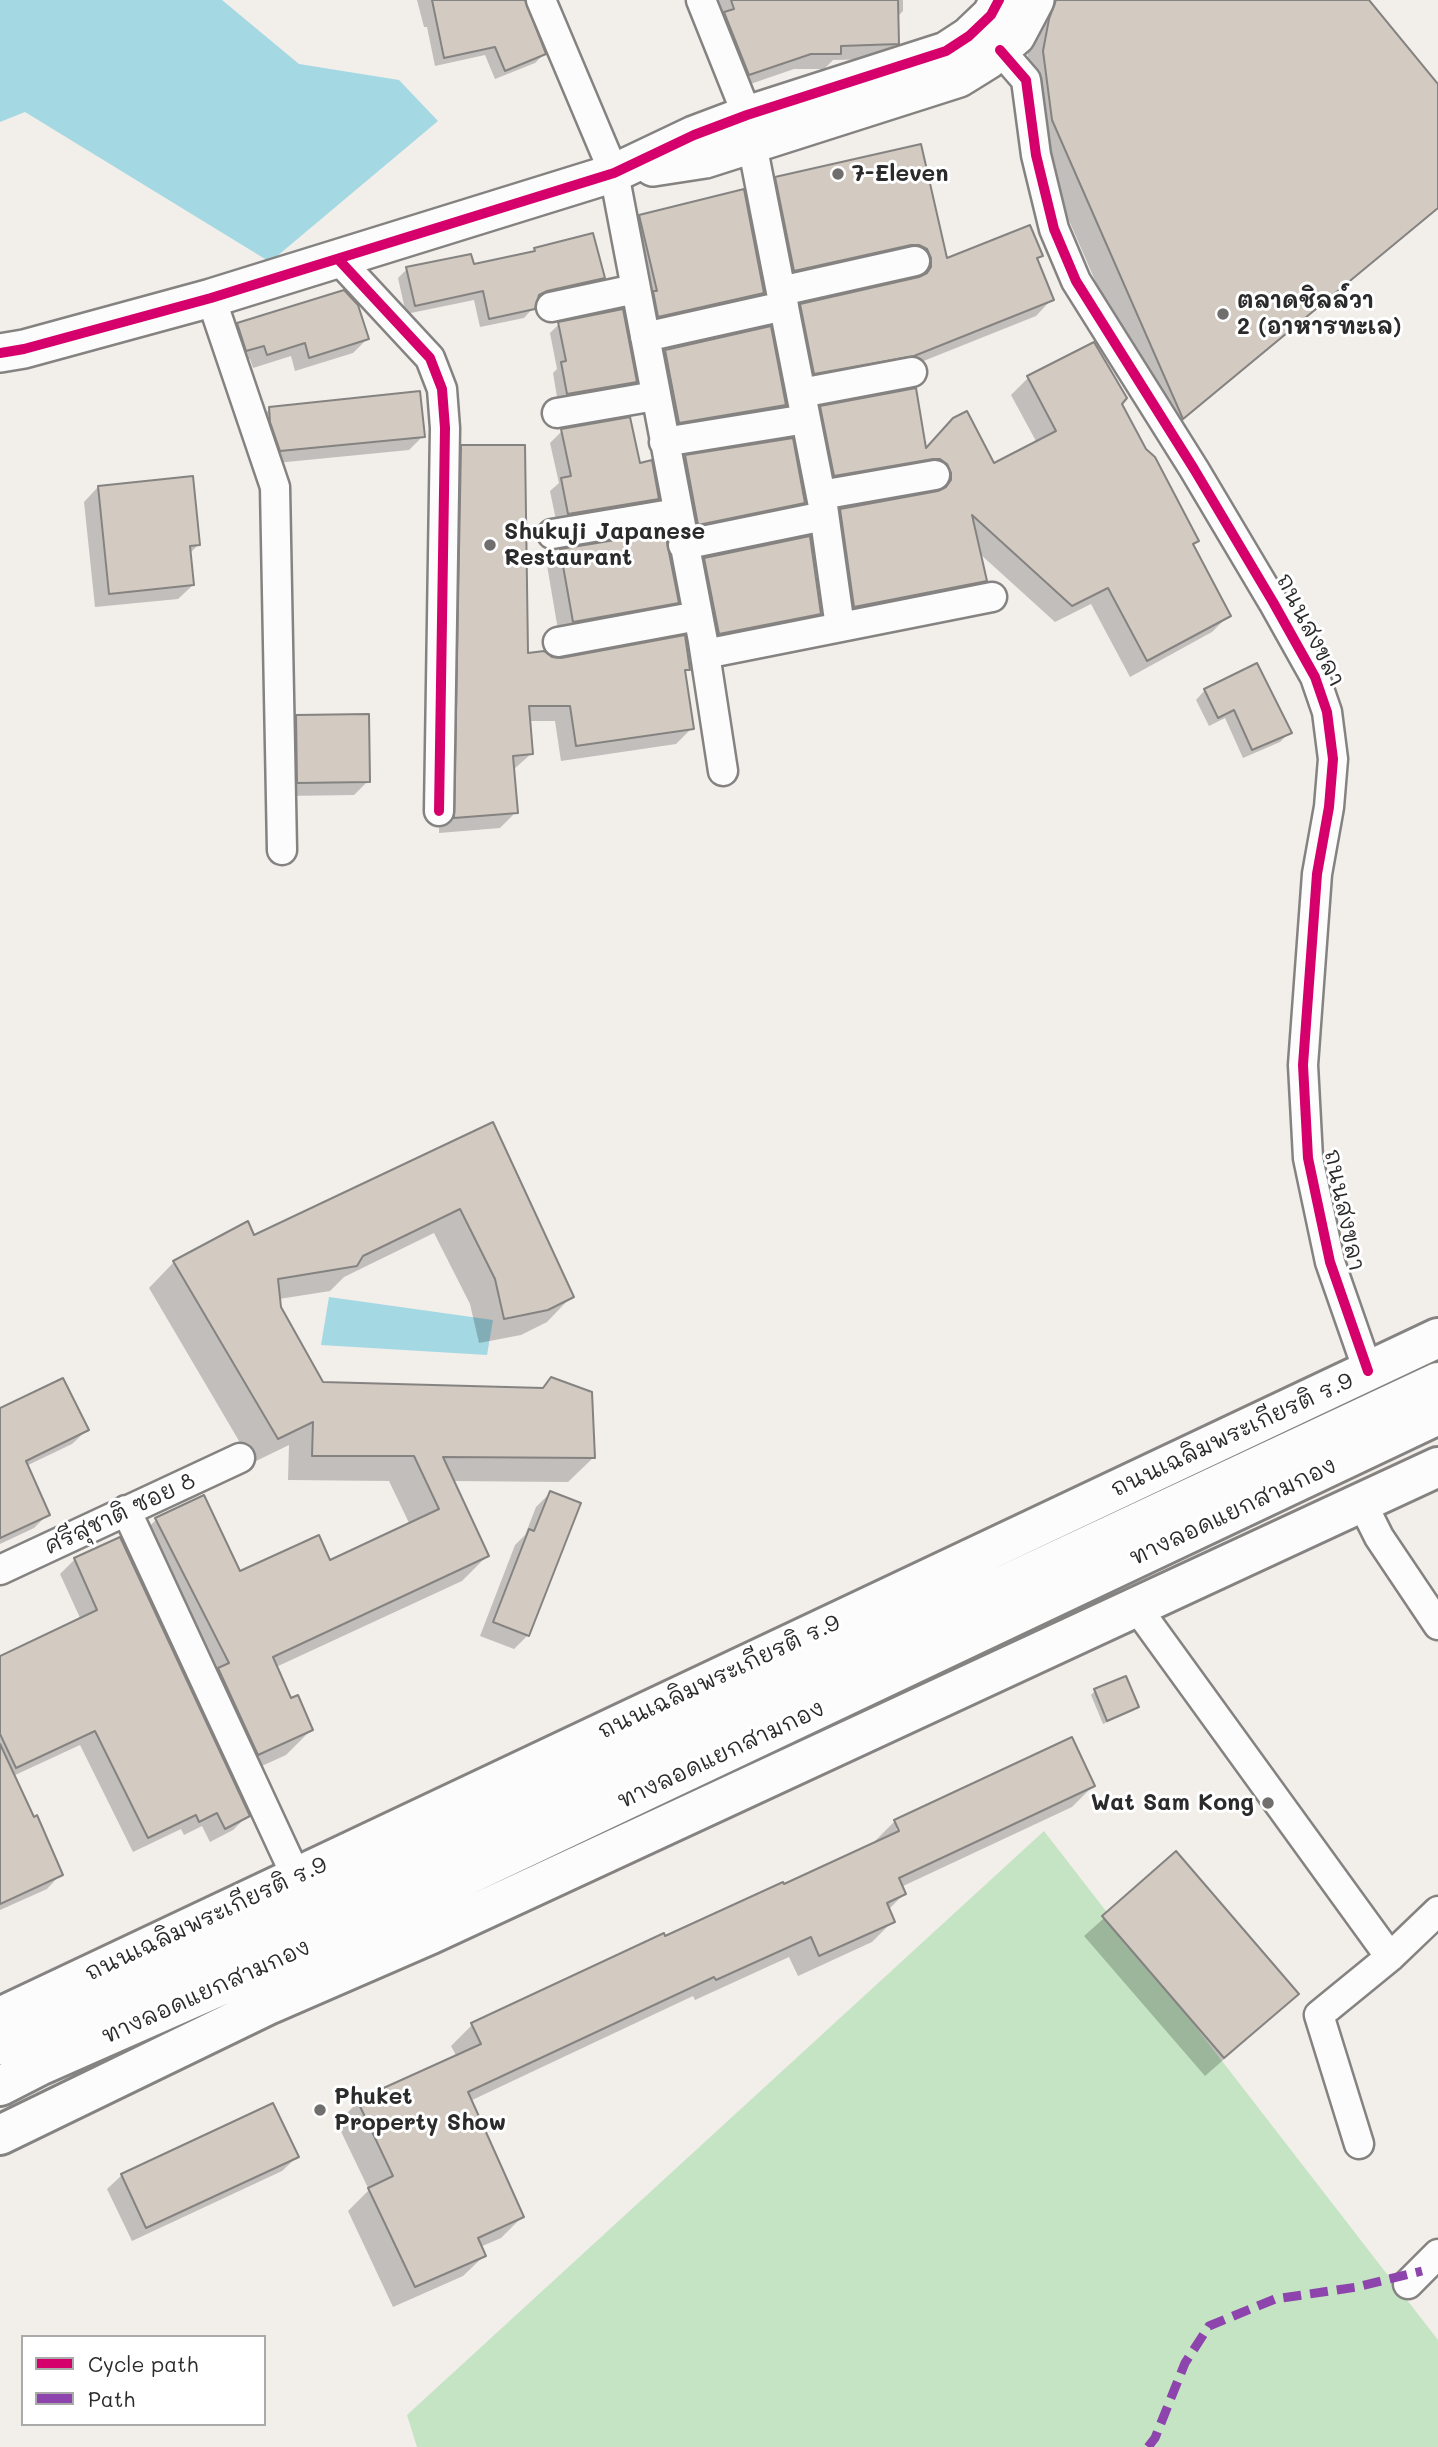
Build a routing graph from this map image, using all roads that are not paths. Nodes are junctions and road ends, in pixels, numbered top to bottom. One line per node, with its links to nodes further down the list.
1 (541, 0): 7 (street)
2 (701, 0): 6 (street)
3 (999, 0): 6 (street)
4 (1035, 0): 5 (street)
5 (1000, 50): 6 (street); 35 (street, ถนนสงขลา)
6 (750, 130): 7 (street); 12 (street)
7 (614, 173): 8 (street); 10 (street)
8 (338, 259): 11 (street); 32 (street)
9 (915, 261): 12 (street)
10 (635, 289): 13 (street); 14 (street)
11 (212, 298): 15 (street); 33 (street)
12 (783, 298): 14 (street); 18 (street)
13 (551, 307)
14 (645, 337): 17 (street)
15 (0, 353)
16 (912, 372): 18 (street)
17 (656, 396): 19 (street); 20 (street)
18 (804, 406): 20 (street); 22 (street)
19 (556, 413)
20 (664, 442): 23 (street)
21 (935, 475): 22 (street)
22 (823, 505): 25 (street); 28 (street)
23 (677, 513): 24 (street); 25 (street)
24 (552, 534)
25 (683, 545): 27 (street)
26 (992, 597): 28 (street)
27 (698, 616): 29 (street); 30 (street)
28 (840, 627): 30 (street)
29 (558, 642)
30 (705, 654): 31 (street)
31 (723, 771)
32 (439, 811)
33 (282, 850)
34 (1438, 1338): 35 (main road, ถนนเฉลิมพระเกียรติ ร.9)
35 (1368, 1371): 46 (main road, ถนนเฉลิมพระเกียรติ ร.9)
36 (1438, 1382): 50 (main road, ทางลอดแยกสามกอง)
37 (1438, 1415): 51 (main road, ทางลอดแยกสามกอง)
38 (240, 1458): 41 (street, ศรีสุชาติ ซอย 8)
39 (1438, 1468): 40 (main road)
40 (1362, 1503): 43 (street); 44 (main road)
41 (126, 1510): 42 (street, ศรีสุชาติ ซอย 8); 46 (street)
42 (0, 1570)
43 (1427, 1589): 45 (street)
44 (1137, 1608): 48 (street); 52 (main road)
45 (1438, 1625)
46 (296, 1876): 49 (main road, ถนนเฉลิมพระเกียรติ ร.9)
47 (1438, 1911): 48 (street)
48 (1390, 1956): 55 (street)
49 (0, 2017)
50 (0, 2045)
51 (0, 2086)
52 (44, 2114): 53 (main road); 54 (main road)
53 (0, 2128)
54 (0, 2135)
55 (1359, 2144)
56 (1438, 2255): 57 (street)
57 (1408, 2284)

